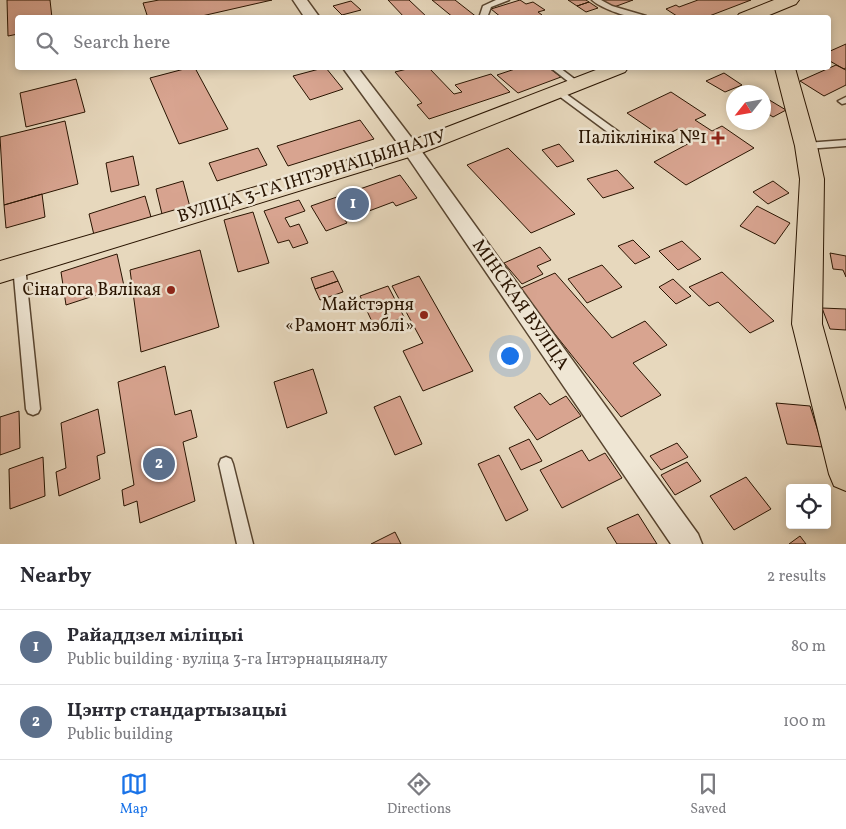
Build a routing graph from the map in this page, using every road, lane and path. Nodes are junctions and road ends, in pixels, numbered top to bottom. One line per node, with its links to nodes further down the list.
1 (300, 0): 5 (street)
2 (505, 0): 6 (lane)
3 (596, 0): 7 (lane)
4 (785, 6): 8 (main road)
5 (311, 15)
6 (484, 15)
7 (638, 15)
8 (755, 15)
9 (352, 70): 17 (street, МІНСКАЯ ВУЛІЦА)
10 (556, 70): 13 (lane)
11 (613, 70): 13 (main road, ВУЛІЦА 3-ГА ІНТЭРНАЦЫЯНАЛУ)
12 (786, 70): 16 (main road)
13 (567, 88): 14 (lane); 17 (main road, ВУЛІЦА 3-ГА ІНТЭРНАЦЫЯНАЛУ)
14 (616, 134)
15 (846, 143): 16 (lane)
16 (806, 146): 21 (main road)
17 (412, 149): 18 (main road, ВУЛІЦА 3-ГА ІНТЭРНАЦЫЯНАЛУ); 23 (street, МІНСКАЯ ВУЛІЦА)
18 (10, 269): 19 (lane)
19 (33, 409)
20 (226, 464): 22 (lane)
21 (846, 474)
22 (245, 544)
23 (688, 544)

